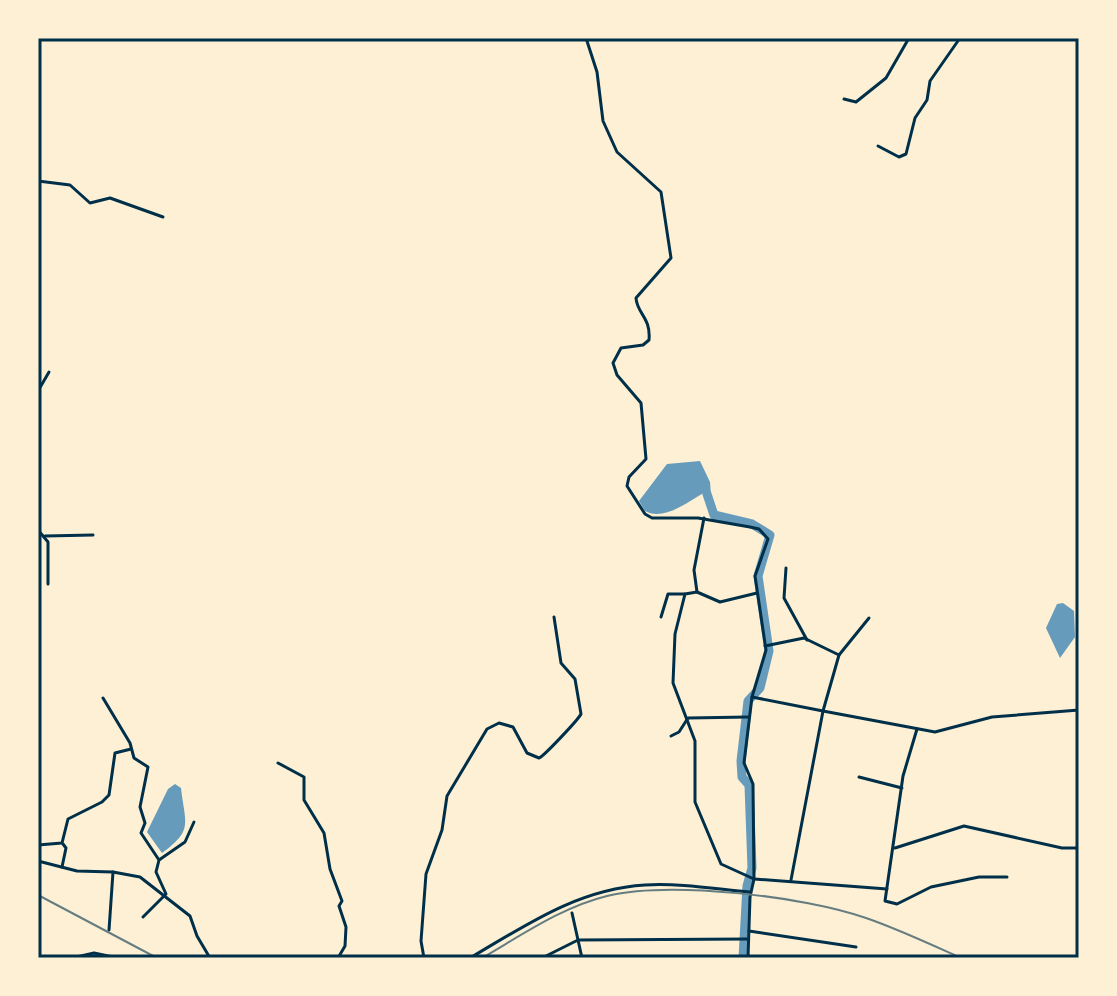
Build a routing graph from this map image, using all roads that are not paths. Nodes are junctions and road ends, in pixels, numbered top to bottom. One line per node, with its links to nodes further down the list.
1 (586, 38): 10 (street)
2 (909, 38): 4 (street)
3 (960, 38): 5 (street)
4 (844, 99)
5 (878, 146)
6 (38, 181): 7 (street)
7 (163, 217)
8 (49, 372): 9 (street)
9 (38, 391)
10 (704, 518): 16 (street); 17 (street)
11 (38, 530): 13 (street)
12 (93, 535): 13 (street)
13 (44, 536): 15 (street)
14 (786, 568): 22 (street)
15 (48, 584)
16 (697, 592): 17 (street); 18 (street)
17 (757, 593): 23 (street)
18 (685, 594): 20 (street); 30 (street)
19 (554, 617): 63 (street)
20 (661, 617)
21 (869, 618): 24 (street)
22 (807, 640): 23 (street); 24 (street)
23 (765, 646): 25 (street)
24 (839, 655): 28 (street)
25 (752, 697): 28 (street); 29 (street)
26 (103, 698): 33 (street)
27 (1079, 710): 31 (street)
28 (823, 711): 31 (street); 48 (street)
29 (749, 717): 30 (street); 47 (street)
30 (688, 718): 32 (street); 47 (street)
31 (917, 729): 36 (street)
32 (671, 736)
33 (132, 749): 38 (street); 42 (street)
34 (278, 763): 62 (street)
35 (859, 777): 36 (street)
36 (902, 788): 40 (street)
37 (194, 822): 42 (street)
38 (62, 843): 39 (street); 44 (street)
39 (38, 845)
40 (895, 848): 41 (street); 49 (street)
41 (1079, 848)
42 (159, 860): 51 (street)
43 (38, 861): 44 (street)
44 (62, 867): 45 (street)
45 (113, 872): 51 (street); 54 (street)
46 (1007, 877): 49 (street)
47 (754, 879): 48 (street); 50 (street)
48 (790, 881): 49 (street)
49 (887, 889)
50 (750, 892): 55 (street); 64 (street)
51 (166, 894): 53 (street); 61 (street)
52 (572, 913): 57 (street)
53 (143, 917)
54 (109, 930)
55 (749, 931): 56 (street); 58 (street)
56 (748, 939): 57 (street); 67 (street)
57 (578, 940): 65 (street); 66 (street)
58 (856, 947)
59 (72, 958): 60 (street)
60 (118, 958)
61 (210, 958)
62 (338, 958)
63 (424, 958)
64 (470, 958)
65 (542, 958)
66 (582, 958)
67 (748, 958)

